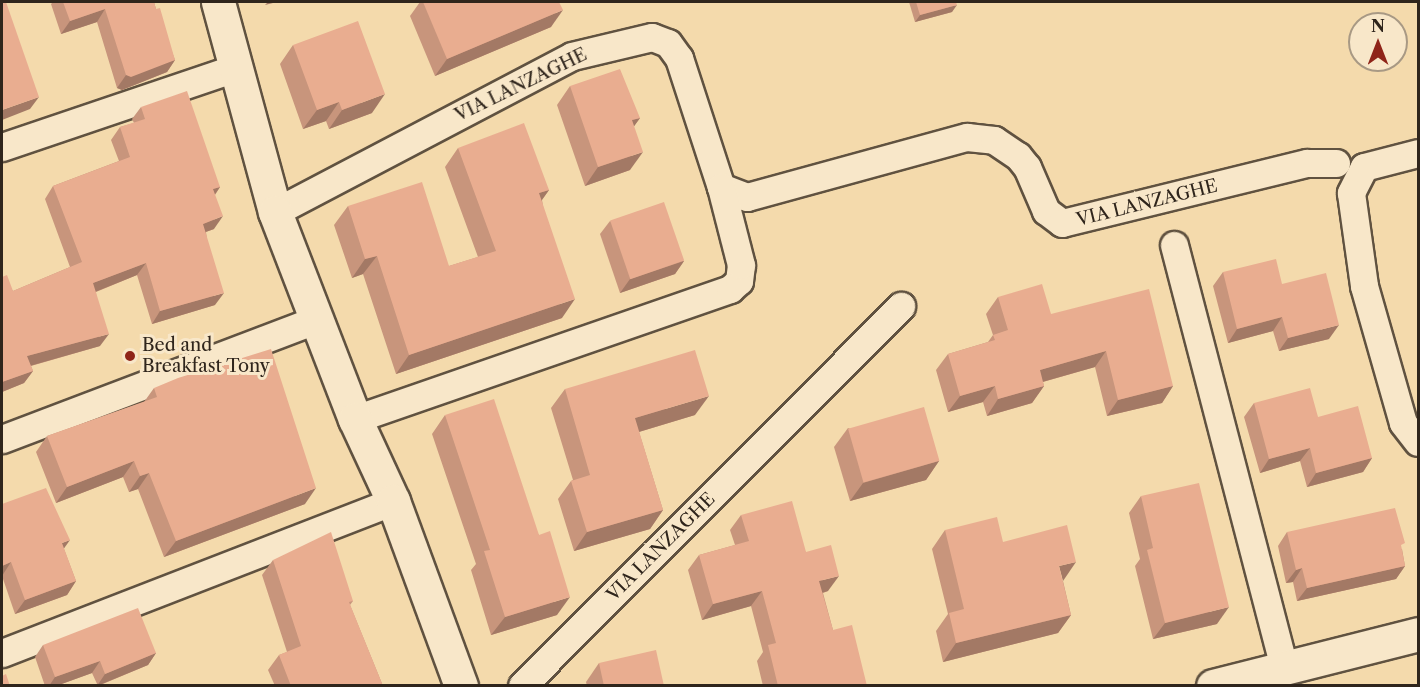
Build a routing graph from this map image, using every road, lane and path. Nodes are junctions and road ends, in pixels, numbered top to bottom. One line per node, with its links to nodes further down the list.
1 (218, 2): 2 (street)
2 (235, 68): 3 (street); 7 (street)
3 (2, 147)
4 (1419, 153): 13 (street)
5 (1336, 163): 6 (street, VIA LANZAGHE)
6 (721, 187): 7 (street, VIA LANZAGHE); 11 (street, VIA LANZAGHE)
7 (275, 212): 10 (street)
8 (1174, 245): 17 (street)
9 (901, 306): 19 (street, VIA LANZAGHE)
10 (316, 320): 11 (street); 12 (street)
11 (355, 419): 14 (street)
12 (2, 439)
13 (1419, 442)
14 (393, 501): 16 (street); 18 (street)
15 (1419, 634): 17 (street)
16 (2, 652)
17 (1284, 667): 20 (street)
18 (461, 686)
19 (522, 686)
20 (1213, 686)

